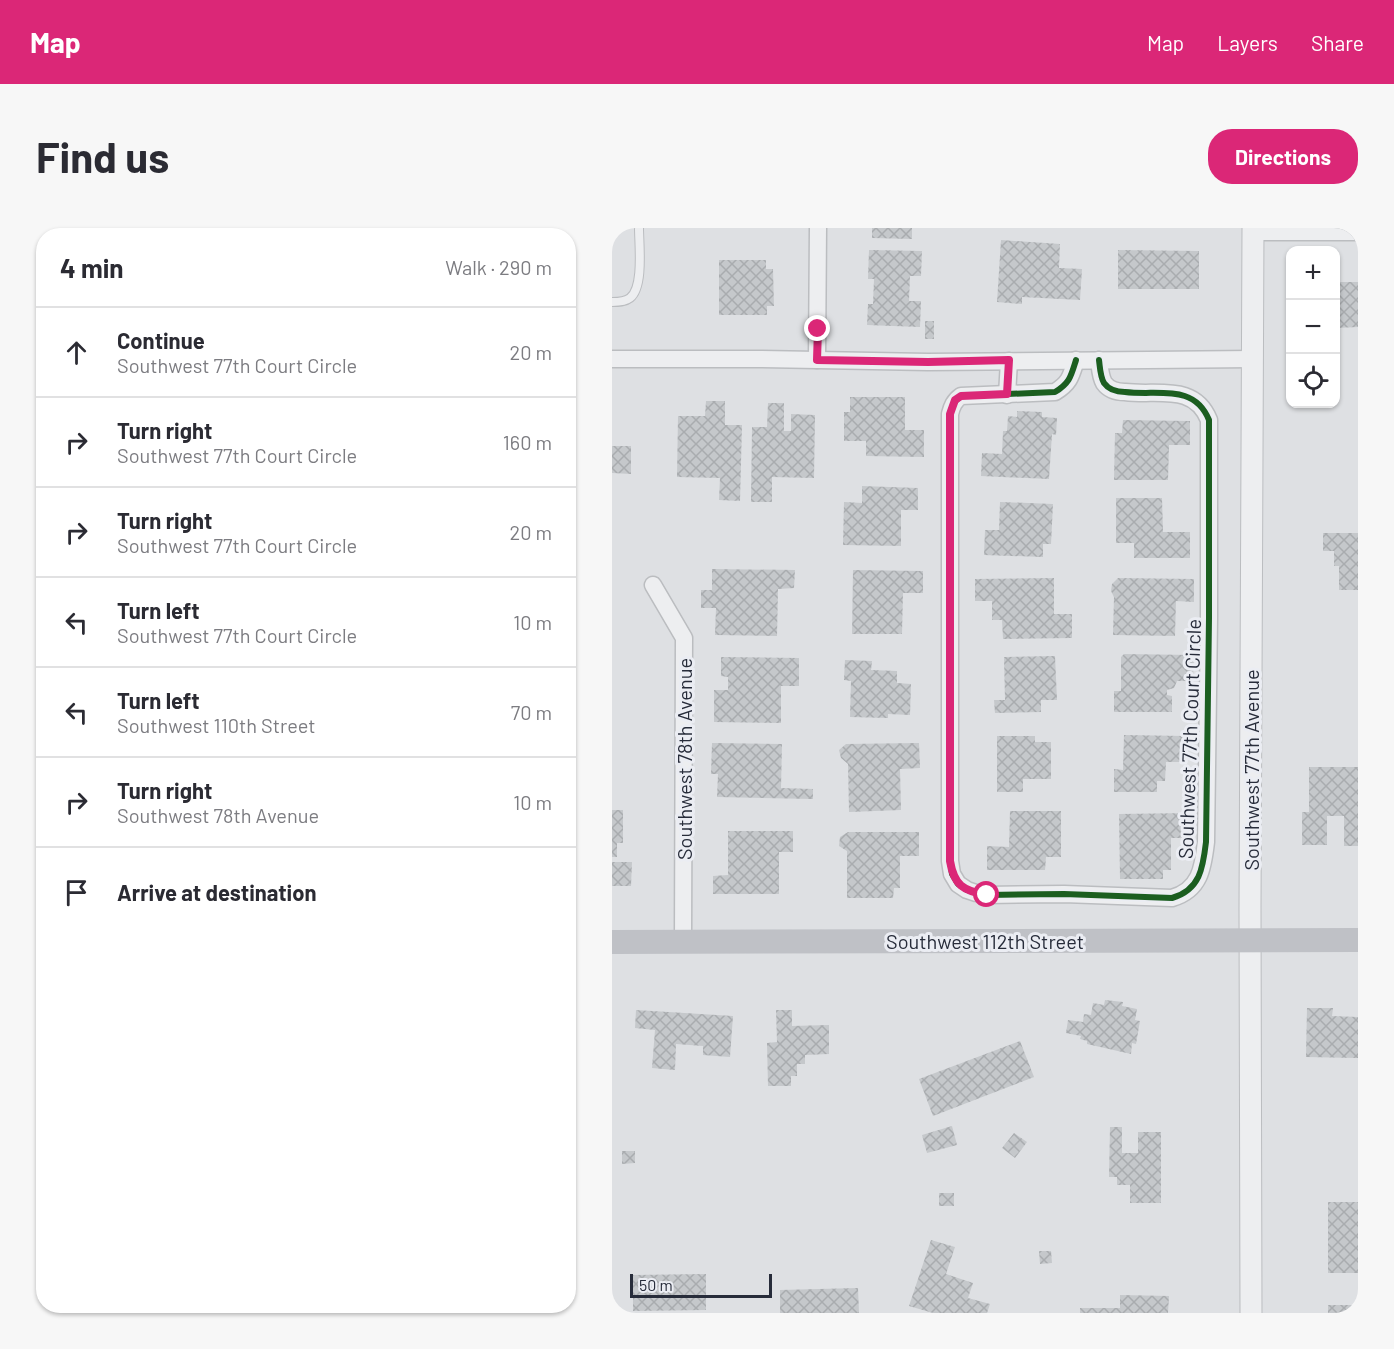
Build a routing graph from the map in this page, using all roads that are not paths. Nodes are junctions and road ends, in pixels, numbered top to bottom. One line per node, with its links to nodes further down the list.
1 (639, 228): 5 (lane)
2 (818, 228): 8 (street)
3 (1253, 230): 4 (street); 7 (street, Southwest 77th Avenue)
4 (1358, 232)
5 (612, 302)
6 (612, 359): 8 (street)
7 (1253, 359): 11 (street); 14 (street, Southwest 77th Avenue)
8 (817, 360): 9 (street)
9 (1009, 360): 10 (street); 12 (street)
10 (1076, 360): 11 (street); 12 (street)
11 (1099, 360): 12 (street, Southwest 77th Court Circle)
12 (1001, 395)
13 (653, 585): 17 (street, Southwest 78th Avenue)
14 (1250, 940): 15 (main road, Southwest 112th Street); 17 (main road, Southwest 112th Street); 18 (street, Southwest 77th Avenue)
15 (1358, 940)
16 (612, 942): 17 (main road, Southwest 112th Street)
17 (683, 942)
18 (1251, 1313)

